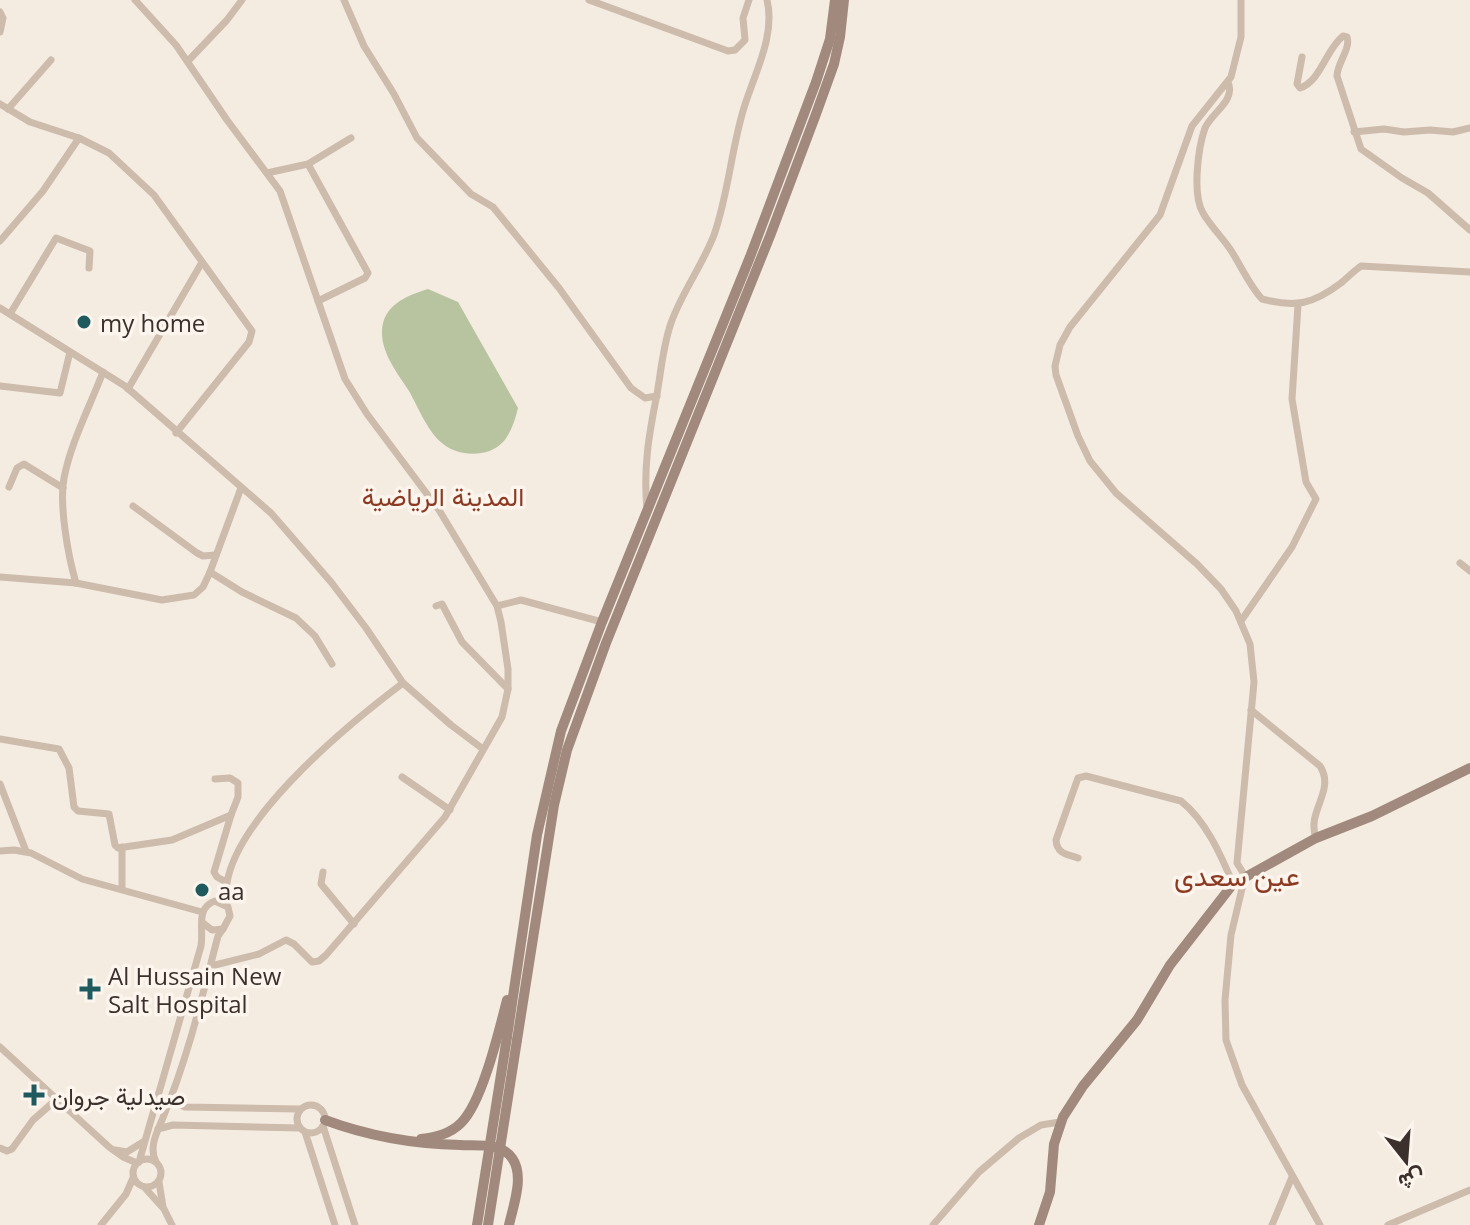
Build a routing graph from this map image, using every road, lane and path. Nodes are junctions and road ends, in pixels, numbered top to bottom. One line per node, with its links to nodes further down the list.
1 (135, 0): 14 (street)
2 (242, 0): 14 (street)
3 (344, 0): 37 (street)
4 (589, 0): 5 (street)
5 (749, 0)
6 (767, 0): 37 (street)
7 (835, 0): 43 (main road)
8 (844, 0): 84 (main road)
9 (1241, 0): 15 (street)
10 (0, 12): 11 (street)
11 (0, 32)
12 (1302, 57): 19 (street)
13 (51, 60): 17 (street)
14 (188, 61): 23 (street)
15 (1228, 82): 30 (street); 52 (street)
16 (0, 104): 17 (street)
17 (8, 109): 20 (street)
18 (1470, 128): 19 (street)
19 (1354, 132): 24 (street)
20 (79, 138): 25 (street); 26 (street)
21 (351, 138): 22 (street)
22 (308, 164): 23 (street); 29 (street)
23 (267, 173): 29 (street)
24 (1470, 230)
25 (0, 241)
26 (201, 264): 36 (street); 38 (street)
27 (89, 268): 32 (street)
28 (1470, 272): 30 (street)
29 (318, 301): 51 (street)
30 (1298, 305): 52 (street)
31 (0, 308): 32 (street)
32 (10, 314): 33 (street)
33 (70, 352): 34 (street); 35 (street)
34 (103, 372): 36 (street); 40 (street)
35 (0, 386)
36 (128, 389): 38 (street)
37 (657, 396): 43 (street)
38 (176, 433): 41 (street)
39 (9, 487): 40 (street)
40 (63, 488): 49 (street)
41 (241, 488): 44 (street); 55 (street)
42 (133, 506): 44 (street)
43 (647, 509): 53 (main road)
44 (216, 555): 47 (street)
45 (1460, 563): 46 (street)
46 (1470, 571)
47 (210, 572): 49 (street); 54 (street)
48 (0, 577): 49 (street)
49 (76, 583)
50 (436, 606): 56 (street)
51 (497, 606): 53 (street); 56 (street)
52 (1241, 621): 57 (street)
53 (602, 622): 82 (main road)
54 (332, 664)
55 (403, 683): 59 (street); 73 (street)
56 (508, 689): 59 (street)
57 (1251, 710): 66 (street); 72 (street)
58 (0, 739): 67 (street)
59 (483, 749): 64 (street)
60 (1470, 768): 66 (main road)
61 (402, 777): 64 (street)
62 (215, 779): 65 (street)
63 (0, 784): 69 (street)
64 (450, 810): 80 (street)
65 (231, 815): 67 (street); 73 (street)
66 (1316, 838): 72 (main road)
67 (122, 847): 75 (street)
68 (0, 851): 69 (street)
69 (26, 851): 75 (street)
70 (1078, 858): 74 (street)
71 (323, 872): 80 (street)
72 (1245, 876): 74 (main road); 103 (street)
73 (226, 882): 76 (street); 77 (street)
74 (1233, 884): 91 (main road)
75 (122, 888): 78 (street)
76 (210, 903): 77 (street); 78 (street)
77 (228, 907): 81 (street)
78 (202, 912): 79 (street)
79 (203, 923): 81 (street); 86 (street)
80 (354, 924): 83 (street)
81 (223, 929): 83 (street)
82 (518, 964): 84 (main road); 96 (main road)
83 (211, 966): 87 (street)
84 (512, 1039): 114 (main road, bridge); 115 (main road, bridge)
85 (0, 1047): 89 (street)
86 (165, 1073): 87 (street); 95 (street)
87 (179, 1077): 88 (street)
88 (173, 1095): 90 (street); 93 (street)
89 (57, 1099): 97 (street); 98 (street)
90 (300, 1109): 92 (street); 94 (street)
91 (1060, 1122): 117 (street); 118 (main road)
92 (324, 1123): 94 (street); 96 (main road); 113 (street)
93 (158, 1129): 94 (street); 101 (street)
94 (302, 1130): 112 (street)
95 (146, 1137): 97 (street); 100 (street)
96 (406, 1141): 116 (main road)
97 (109, 1147): 99 (street)
98 (0, 1148)
99 (118, 1155): 100 (street); 102 (street)
100 (138, 1162): 101 (street); 102 (street)
101 (156, 1162): 104 (street)
102 (133, 1176): 105 (street); 107 (street)
103 (1292, 1177): 119 (street); 120 (street)
104 (159, 1182): 105 (street); 108 (street)
105 (144, 1187): 107 (street); 108 (street)
106 (1470, 1190): 109 (street)
107 (126, 1194): 110 (street)
108 (164, 1209): 111 (street)
109 (1402, 1222): 121 (street)
110 (101, 1225)
111 (172, 1225)
112 (335, 1225)
113 (355, 1225)
114 (477, 1225)
115 (488, 1225)
116 (509, 1225)
117 (933, 1225)
118 (1039, 1225)
119 (1272, 1225)
120 (1320, 1225)
121 (1388, 1225)

